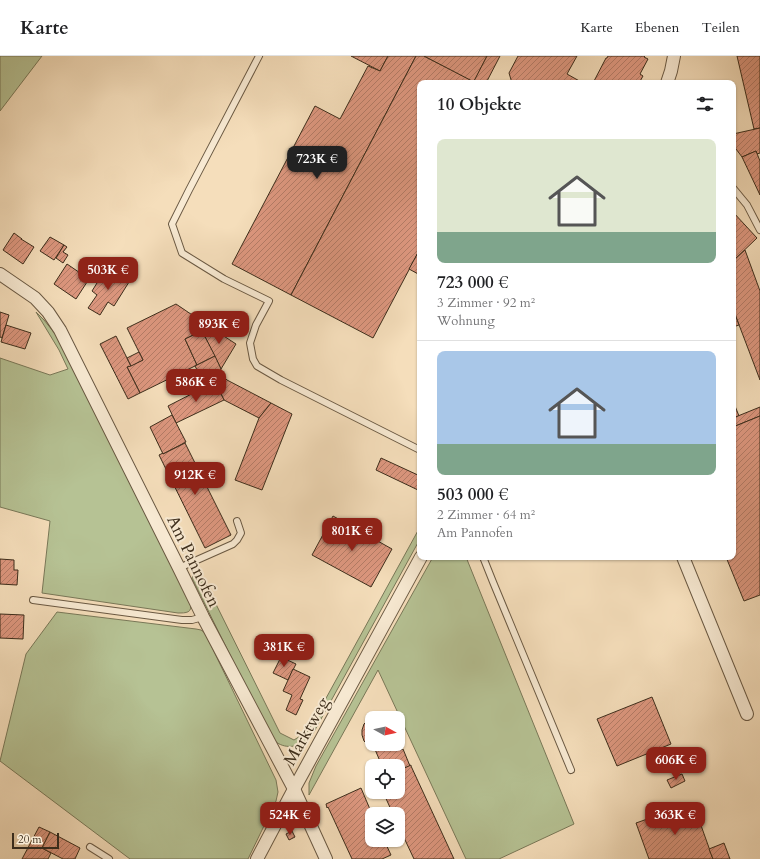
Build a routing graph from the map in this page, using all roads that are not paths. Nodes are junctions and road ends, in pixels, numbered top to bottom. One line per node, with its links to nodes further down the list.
1 (260, 56): 7 (lane)
2 (674, 56): 3 (street)
3 (668, 80)
4 (736, 192): 5 (lane)
5 (760, 230)
6 (0, 274): 12 (street, Am Pannofen)
7 (417, 448)
8 (237, 521): 12 (lane)
9 (419, 560): 17 (street, Marktweg)
10 (484, 560): 16 (lane)
11 (684, 560): 15 (street)
12 (179, 568): 14 (street, Am Pannofen)
13 (33, 600): 14 (lane)
14 (203, 617): 17 (street, Am Pannofen)
15 (747, 714)
16 (570, 770)
17 (294, 789): 20 (street, Marktweg); 21 (street, Am Pannofen)
18 (90, 848): 19 (lane)
19 (109, 859)
20 (257, 859)
21 (326, 859)

